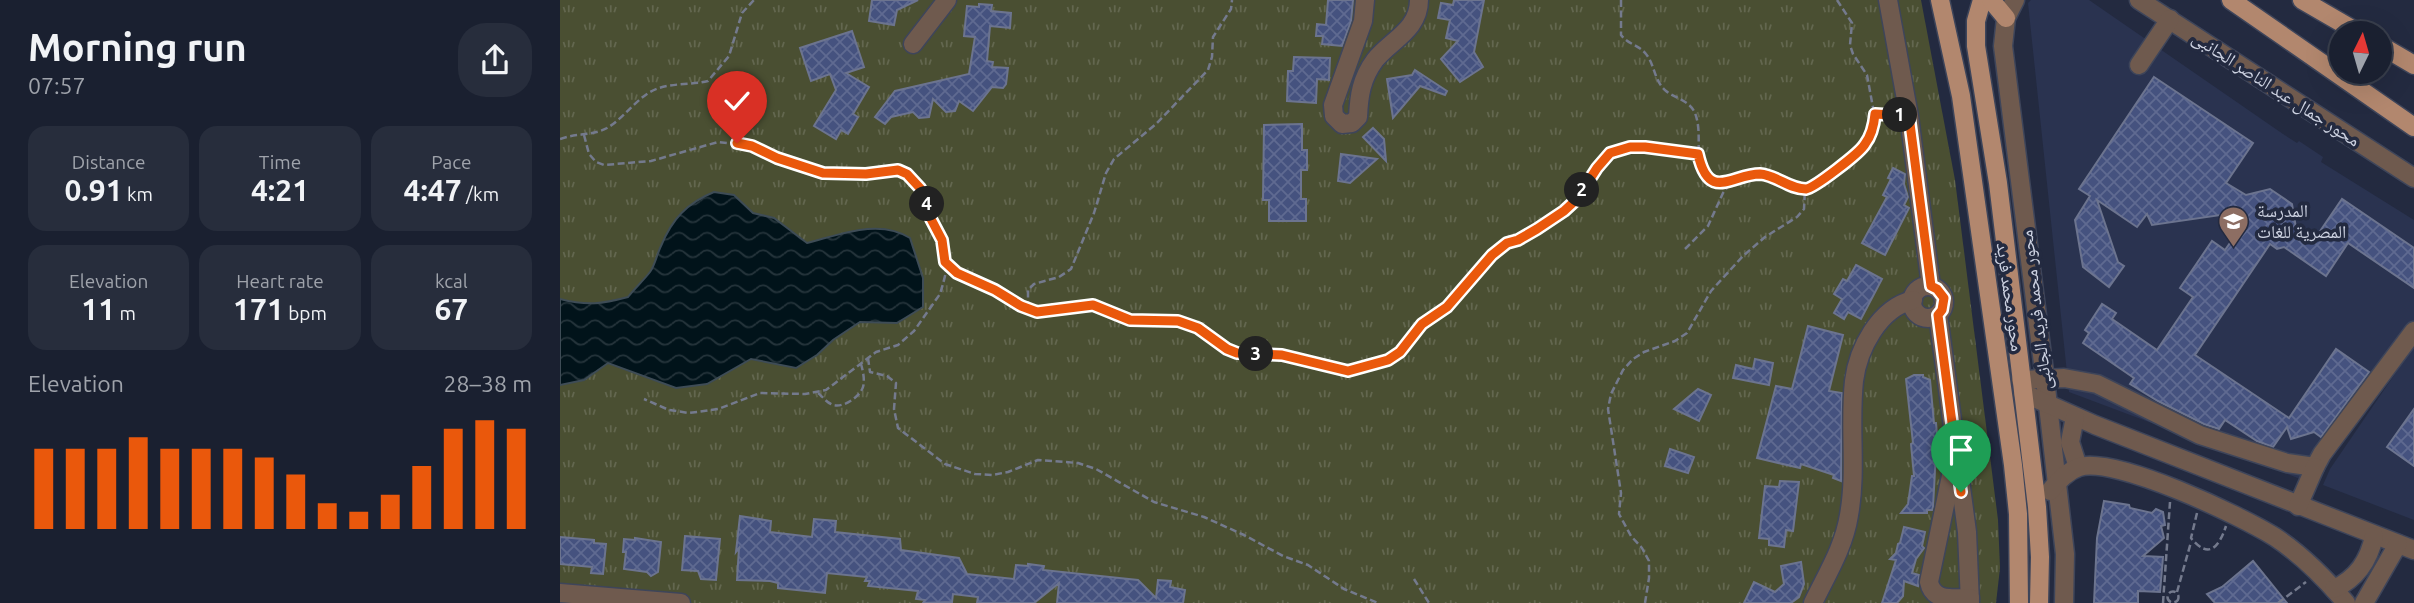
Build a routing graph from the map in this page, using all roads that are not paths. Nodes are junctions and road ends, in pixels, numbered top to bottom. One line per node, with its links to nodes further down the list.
1 (947, 0): 15 (street)
2 (1365, 0): 3 (street)
3 (1419, 0)
4 (1888, 0): 21 (street)
5 (1941, 0): 42 (main road, محور محمد فريد)
6 (1982, 0): 26 (main road, محور محمد فريد)
7 (1991, 0): 12 (main road)
8 (2015, 0): 12 (street)
9 (2139, 0): 13 (street, محور جمال عبد الناصر الجانبى)
10 (2231, 0): 19 (main road)
11 (2302, 0): 14 (main road)
12 (2006, 18): 25 (street, محور محمد فريد الجانبى)
13 (2170, 19): 17 (street); 20 (street, محور جمال عبد الناصر الجانبى)
14 (2338, 21)
15 (913, 44)
16 (2392, 53): 18 (main road)
17 (2139, 65)
18 (2414, 65)
19 (2414, 127)
20 (2414, 178)
21 (1931, 286): 22 (street); 23 (street)
22 (1913, 300): 23 (street); 41 (street)
23 (1938, 315): 29 (street)
24 (2414, 331): 31 (street)
25 (2045, 379): 26 (street); 27 (street, محور محمد فريد الجانبى); 31 (street)
26 (2022, 386): 27 (street); 34 (main road, محور محمد فريد)
27 (2047, 405): 28 (street); 32 (street, محور محمد فريد الجانبى)
28 (2075, 416): 30 (street); 33 (street)
29 (1955, 451): 39 (street); 39 (street)
30 (2078, 467): 32 (street); 38 (street)
31 (2315, 467): 33 (street)
32 (2056, 484): 34 (street); 44 (street, محور محمد فريد الجانبى)
33 (2298, 506): 35 (street)
34 (2037, 507): 43 (main road, محور محمد فريد)
35 (2374, 536): 36 (street); 38 (street)
36 (2406, 547): 45 (street)
37 (560, 593): 40 (street)
38 (2340, 596)
39 (1970, 601)
40 (681, 603)
41 (1813, 603)
42 (2019, 603)
43 (2039, 603)
44 (2064, 603)
45 (2364, 603)

